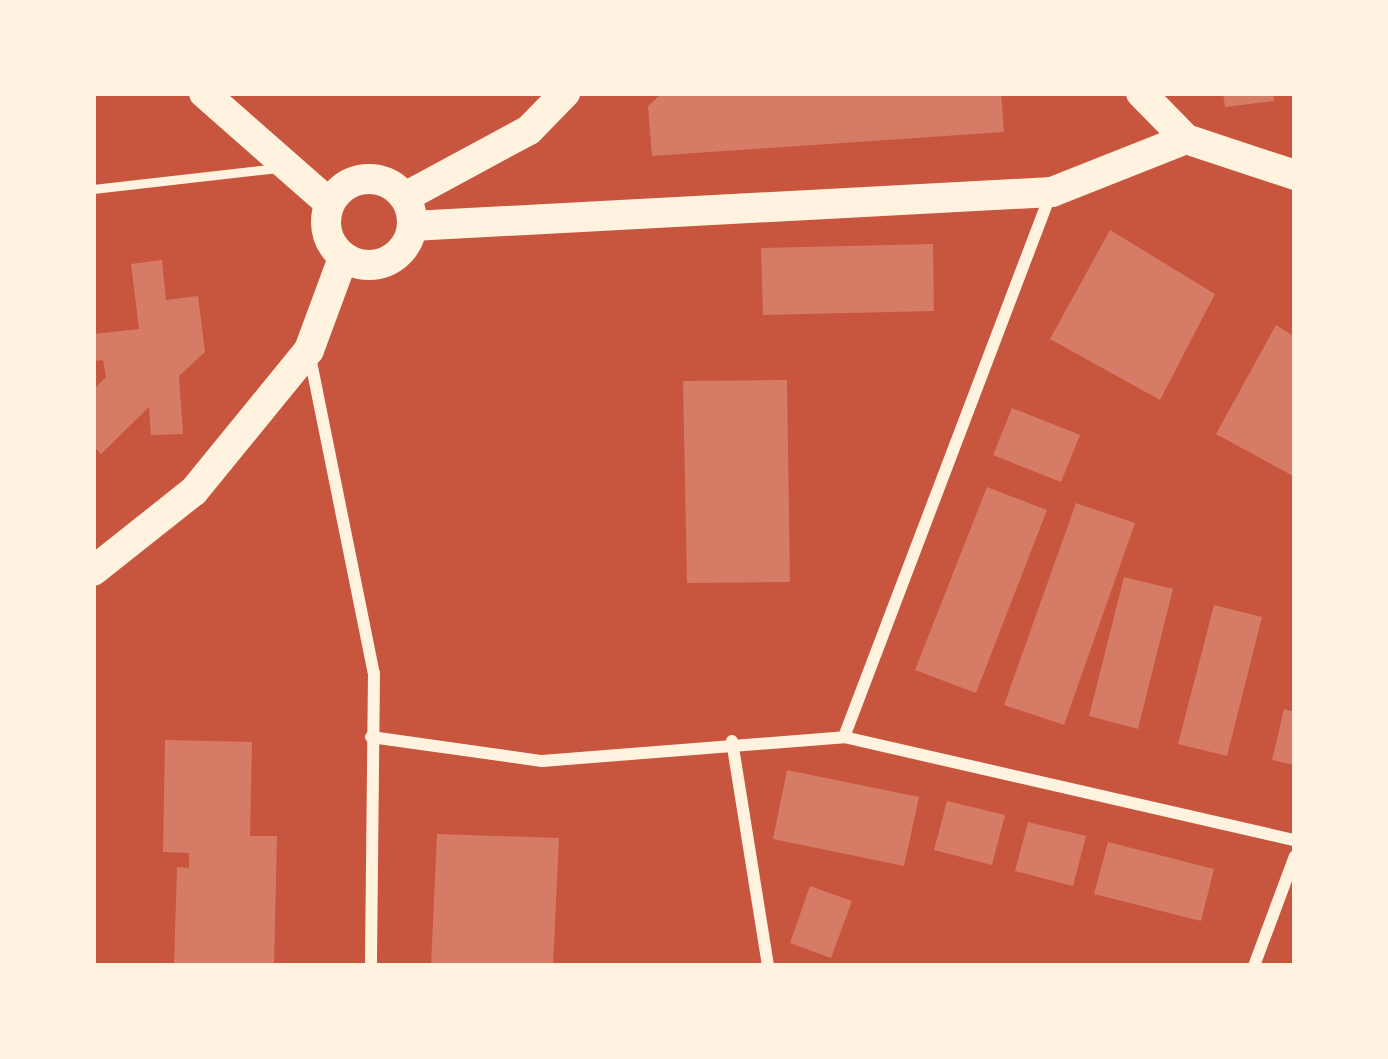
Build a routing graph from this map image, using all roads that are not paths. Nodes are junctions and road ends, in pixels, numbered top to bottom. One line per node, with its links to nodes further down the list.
1 (204, 93): 5 (main road)
2 (565, 93): 10 (main road)
3 (1141, 93): 4 (main road)
4 (1186, 139): 6 (main road); 8 (main road)
5 (287, 166): 7 (lane); 9 (main road)
6 (1295, 175)
7 (93, 189)
8 (1052, 192): 10 (main road); 15 (street)
9 (329, 203): 10 (main road); 11 (main road)
10 (408, 211): 11 (main road)
11 (343, 258): 12 (main road)
12 (309, 350): 13 (main road); 14 (street)
13 (93, 571)
14 (371, 737): 16 (street); 19 (street)
15 (844, 737): 16 (street); 17 (street)
16 (732, 741): 20 (street)
17 (1295, 840)
18 (1295, 856): 21 (street)
19 (371, 966)
20 (768, 966)
21 (1254, 966)

